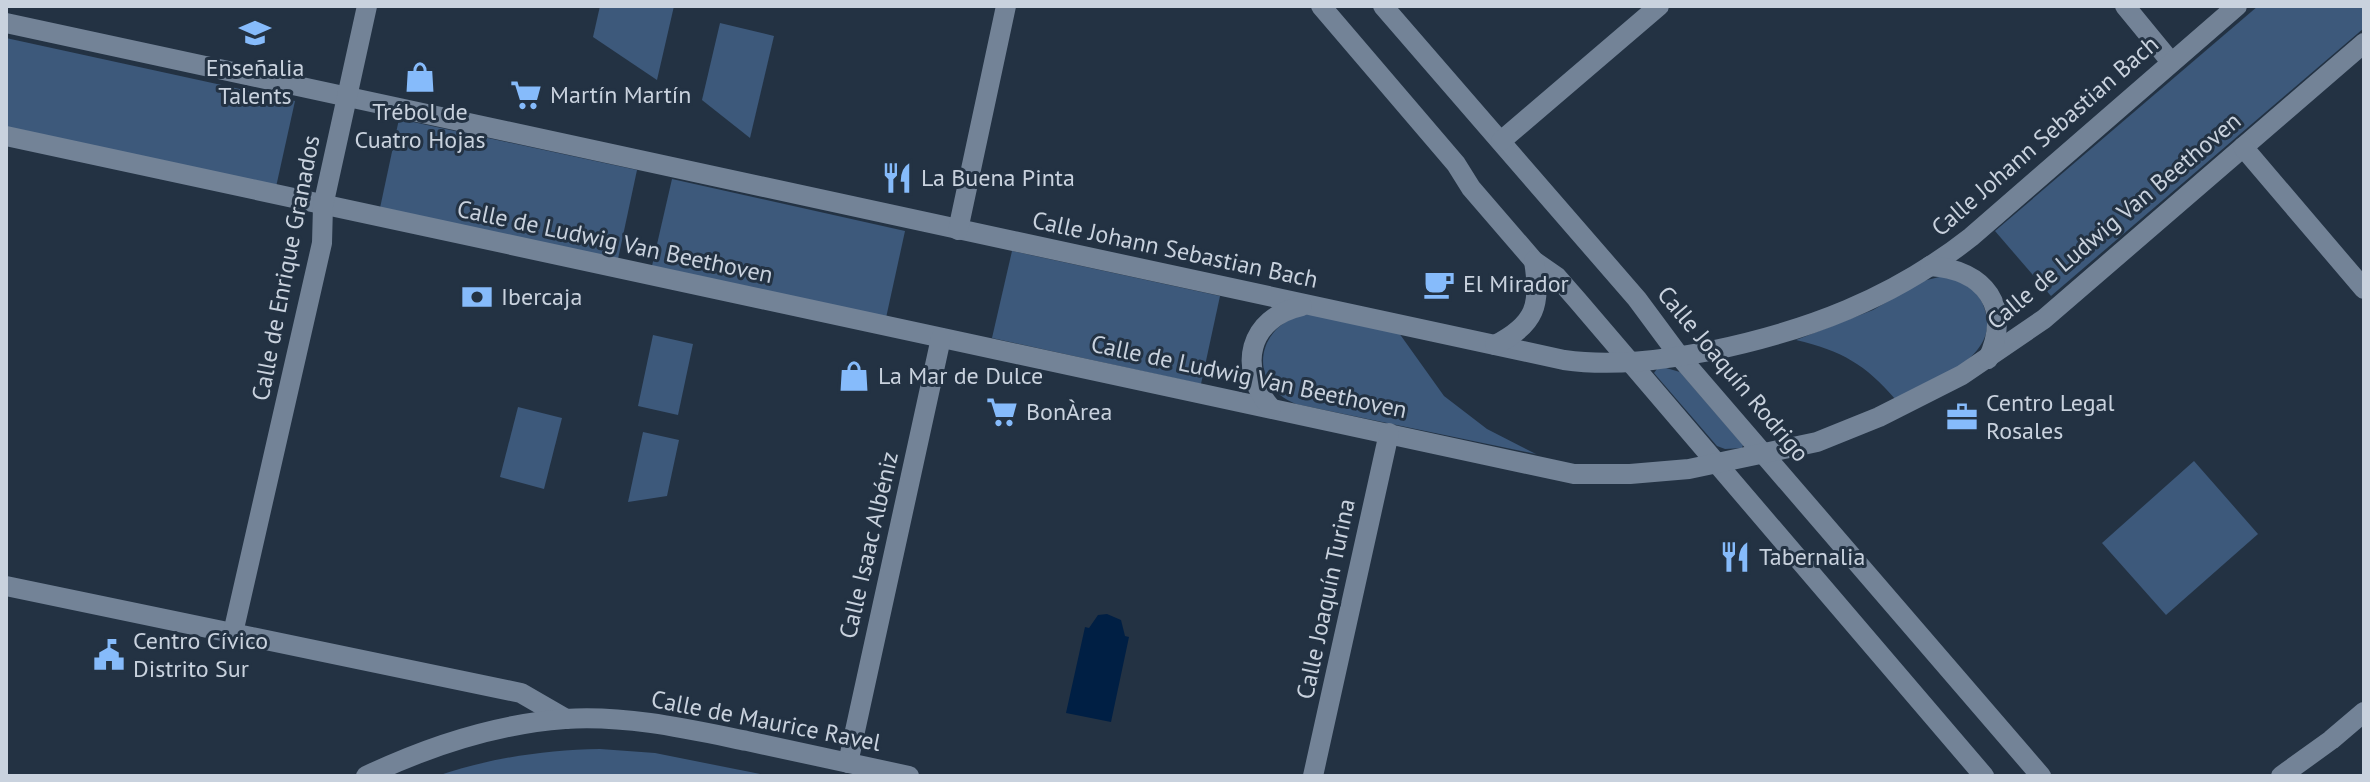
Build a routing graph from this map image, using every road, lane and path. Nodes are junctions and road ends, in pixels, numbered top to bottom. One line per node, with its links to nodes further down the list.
1 (367, 6): 11 (street, Calle de Enrique Granados)
2 (1006, 6): 16 (street)
3 (1321, 6): 17 (street)
4 (1383, 6): 13 (street, Calle Joaquín Rodrigo)
5 (1659, 6): 13 (street)
6 (2125, 6): 10 (street)
7 (2237, 6): 10 (street, Calle Johann Sebastian Bach)
8 (6, 23): 11 (street, Calle Johann Sebastian Bach)
9 (2364, 43): 14 (street, Calle de Ludwig Van Beethoven)
10 (2171, 62): 18 (street, Calle Johann Sebastian Bach)
11 (347, 98): 15 (street, Calle de Enrique Granados); 16 (street, Calle Johann Sebastian Bach)
12 (6, 136): 15 (street, Calle de Ludwig Van Beethoven)
13 (1501, 141): 23 (street, Calle Joaquín Rodrigo)
14 (2243, 147): 19 (street); 24 (street, Calle de Ludwig Van Beethoven)
15 (323, 206): 21 (street, Calle de Ludwig Van Beethoven); 31 (street, Calle de Enrique Granados)
16 (958, 230): 20 (street, Calle Johann Sebastian Bach)
17 (1534, 261): 22 (street); 25 (street)
18 (1930, 266): 23 (street, Calle Johann Sebastian Bach); 24 (street)
19 (2364, 289)
20 (1306, 306): 22 (street, Calle Johann Sebastian Bach); 26 (street)
21 (941, 338): 26 (street, Calle de Ludwig Van Beethoven); 34 (street, Calle Isaac Albéniz)
22 (1495, 345): 25 (street, Calle Johann Sebastian Bach)
23 (1680, 357): 25 (street, Calle Johann Sebastian Bach); 28 (street, Calle Joaquín Rodrigo)
24 (1988, 359): 28 (street, Calle de Ludwig Van Beethoven)
25 (1632, 362): 29 (street)
26 (1271, 408): 27 (street, Calle de Ludwig Van Beethoven)
27 (1389, 433): 29 (street, Calle de Ludwig Van Beethoven); 37 (street, Calle Joaquín Turina)
28 (1763, 453): 29 (street, Calle de Ludwig Van Beethoven); 39 (street, Calle Joaquín Rodrigo)
29 (1719, 463): 38 (street)
30 (6, 586): 31 (street, Calle de Maurice Ravel)
31 (233, 633): 33 (street, Calle de Maurice Ravel)
32 (2364, 712): 40 (street)
33 (566, 719): 34 (street, Calle de Maurice Ravel); 35 (street)
34 (848, 763): 36 (street, Calle de Maurice Ravel)
35 (366, 776)
36 (909, 776)
37 (1313, 776)
38 (1984, 776)
39 (2041, 776)
40 (2281, 776)

